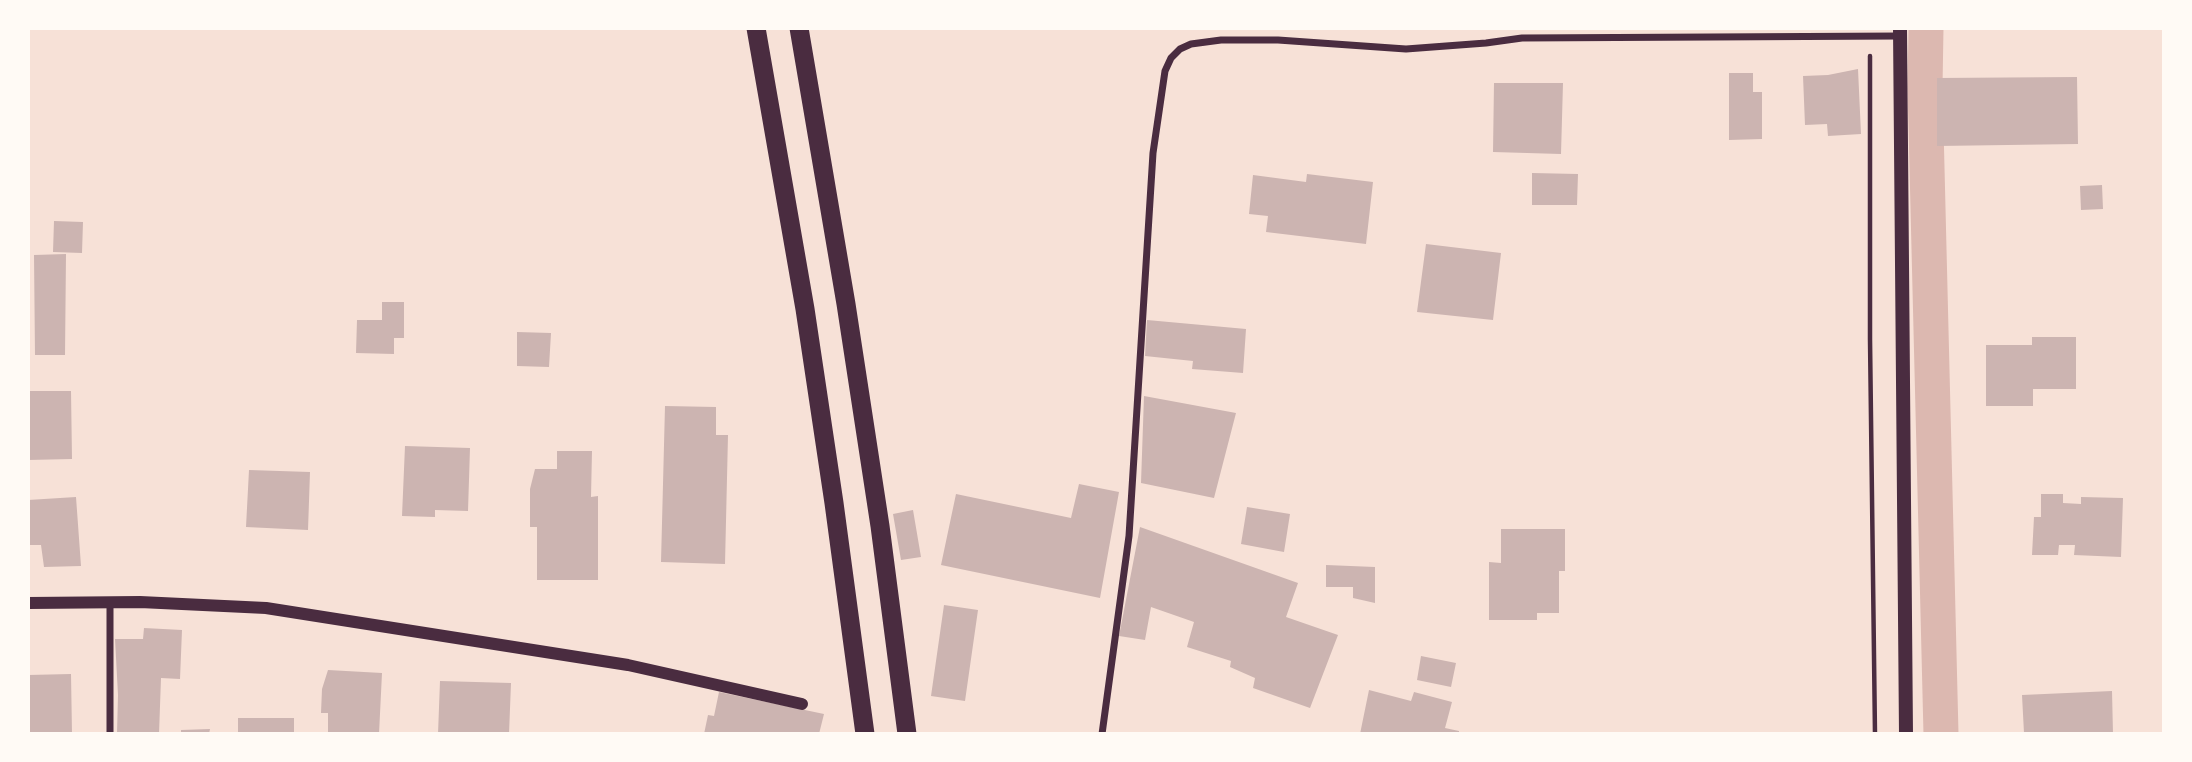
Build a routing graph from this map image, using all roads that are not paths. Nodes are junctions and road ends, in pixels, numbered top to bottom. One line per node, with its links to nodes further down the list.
1 (756, 28): 8 (highway)
2 (799, 28): 9 (highway)
3 (1900, 32): 10 (street); 11 (main road)
4 (110, 602): 5 (street); 6 (street); 7 (street)
5 (28, 603)
6 (802, 704)
7 (110, 734)
8 (865, 734)
9 (907, 734)
10 (1102, 734)
11 (1906, 734)

